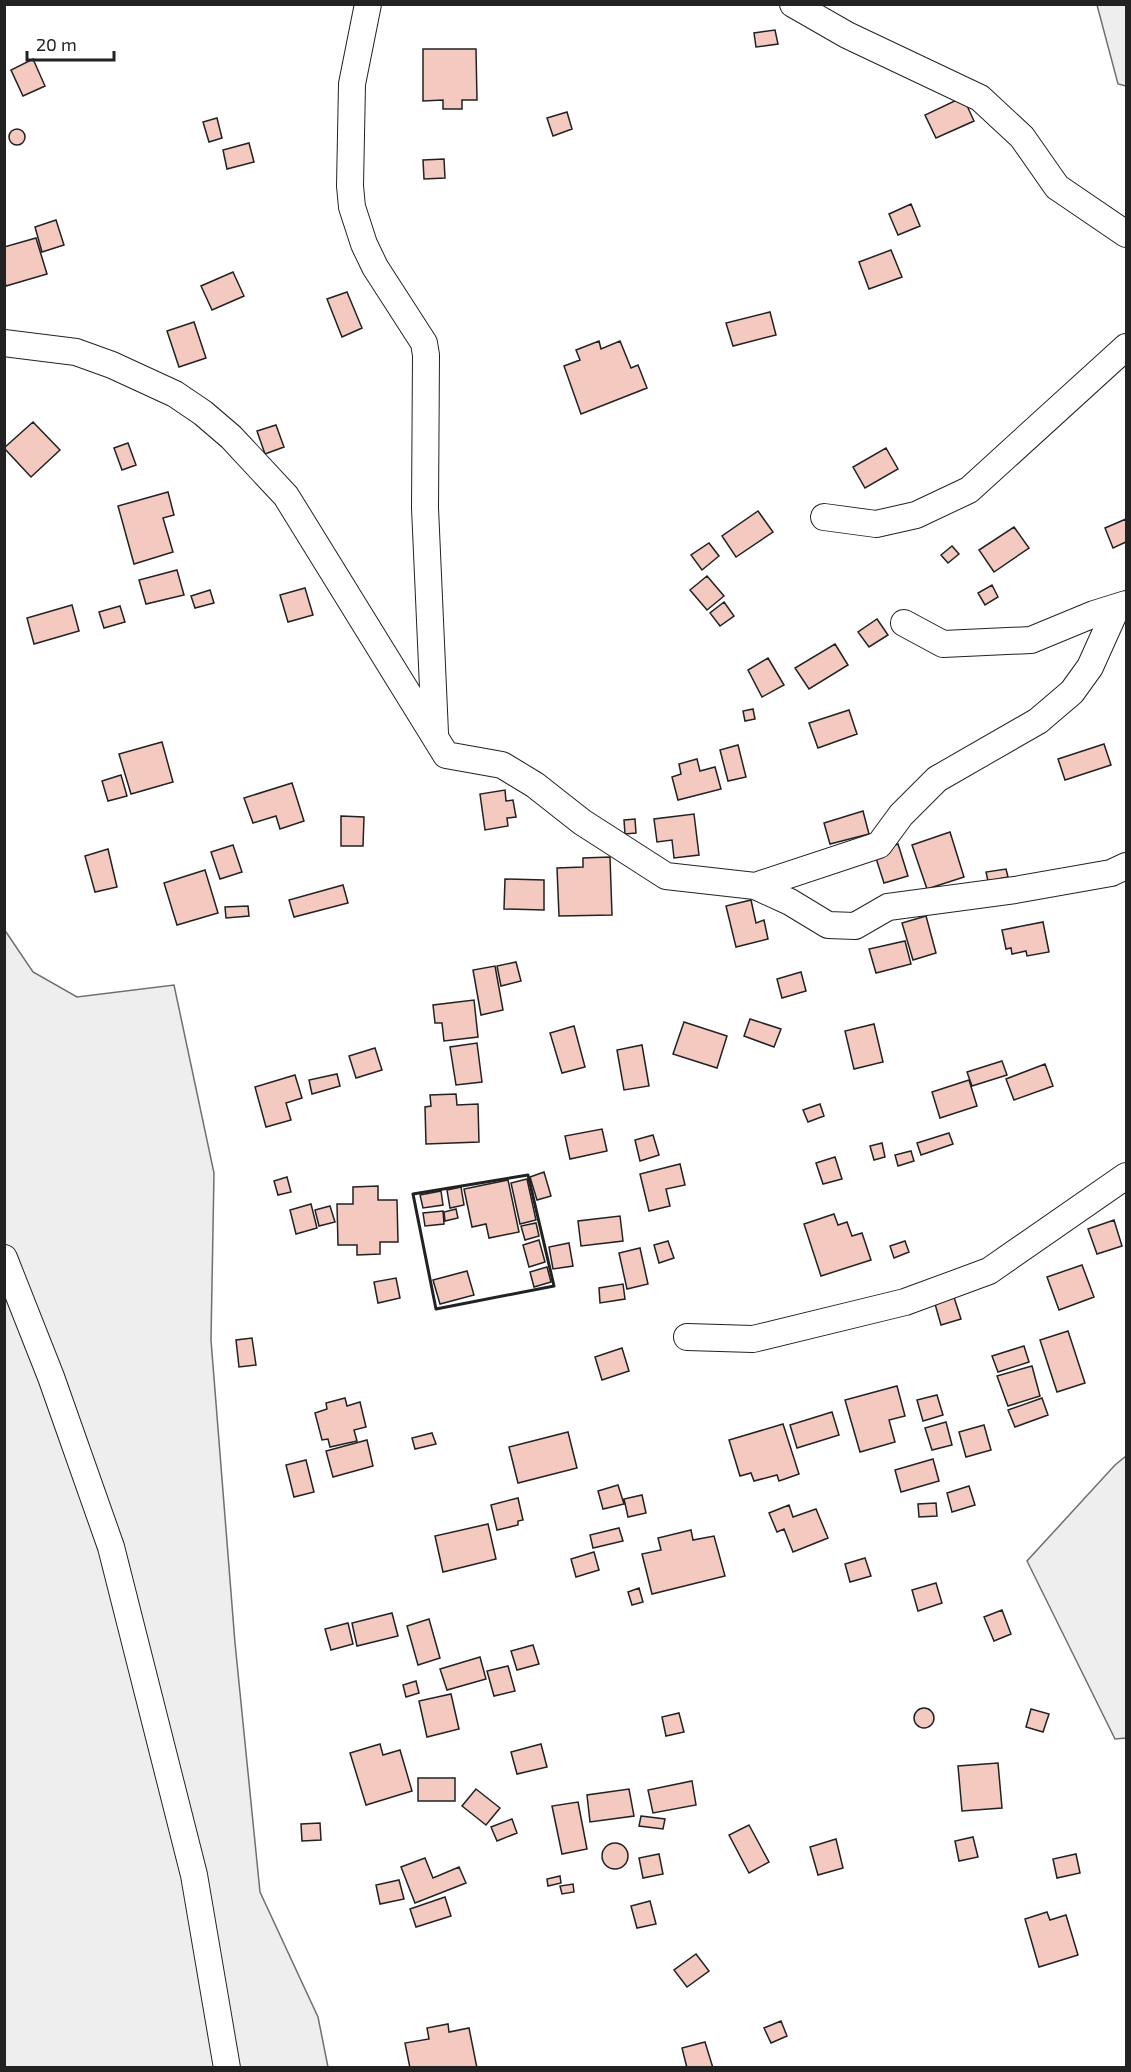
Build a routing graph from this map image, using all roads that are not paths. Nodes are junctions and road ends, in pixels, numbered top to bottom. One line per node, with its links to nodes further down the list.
1 (368, 4): 9 (street)
2 (793, 4): 3 (street)
3 (1126, 234)
4 (4, 343): 9 (street)
5 (1126, 347): 6 (street)
6 (824, 517)
7 (1122, 606): 8 (street); 11 (street)
8 (904, 623)
9 (435, 736): 11 (street)
10 (1126, 866): 11 (street)
11 (754, 886)
12 (1126, 1176): 14 (street)
13 (4, 1257): 15 (street)
14 (687, 1337)
15 (226, 2067)

